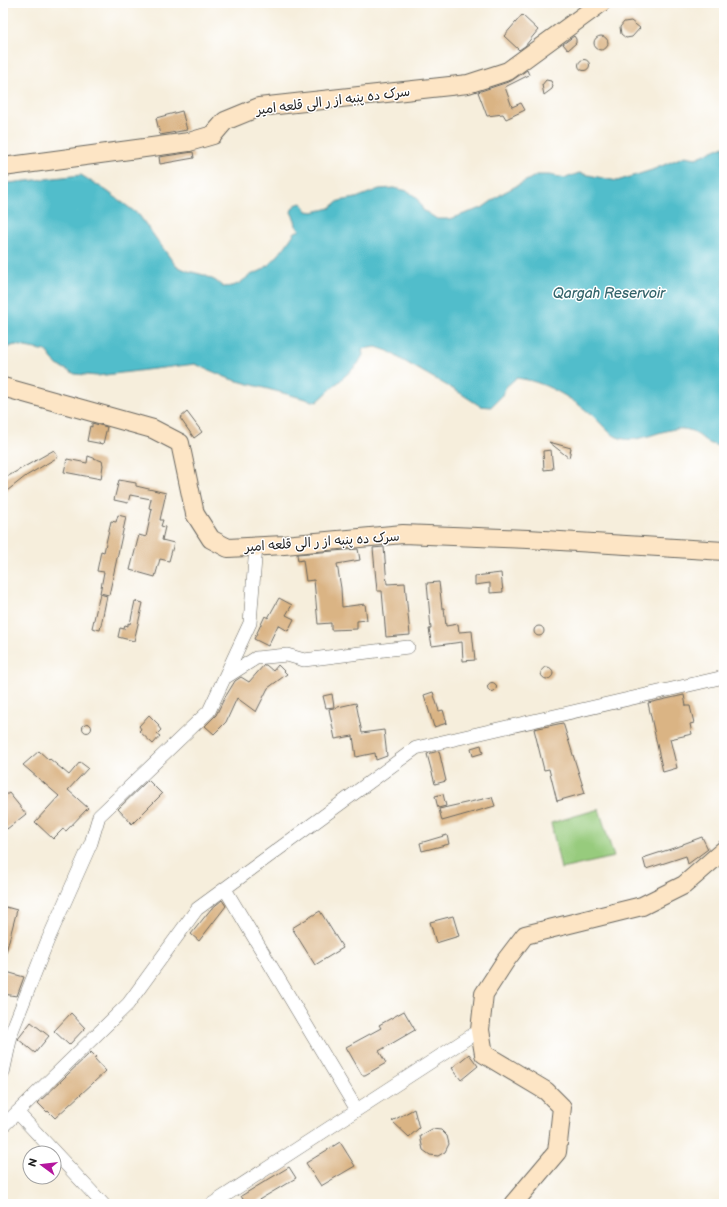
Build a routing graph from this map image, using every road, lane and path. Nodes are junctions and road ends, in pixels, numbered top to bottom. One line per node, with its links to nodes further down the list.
1 (601, 3): 2 (street, سرک ده پنبه از ر الی قلعه امیر)
2 (3, 166)
3 (3, 387): 4 (street, سرک ده پنبه از ر الی قلعه امیر)
4 (256, 546): 5 (street, سرک ده پنبه از ر الی قلعه امیر); 7 (street)
5 (724, 551)
6 (408, 647): 7 (street)
7 (226, 676): 12 (street)
8 (724, 677): 10 (street)
9 (724, 850): 11 (street)
10 (225, 889): 13 (street); 14 (street)
11 (480, 1030): 13 (street); 18 (street)
12 (3, 1073)
13 (357, 1110): 17 (street)
14 (17, 1112): 15 (street); 16 (street)
15 (3, 1126)
16 (104, 1204)
17 (212, 1204)
18 (513, 1204)

